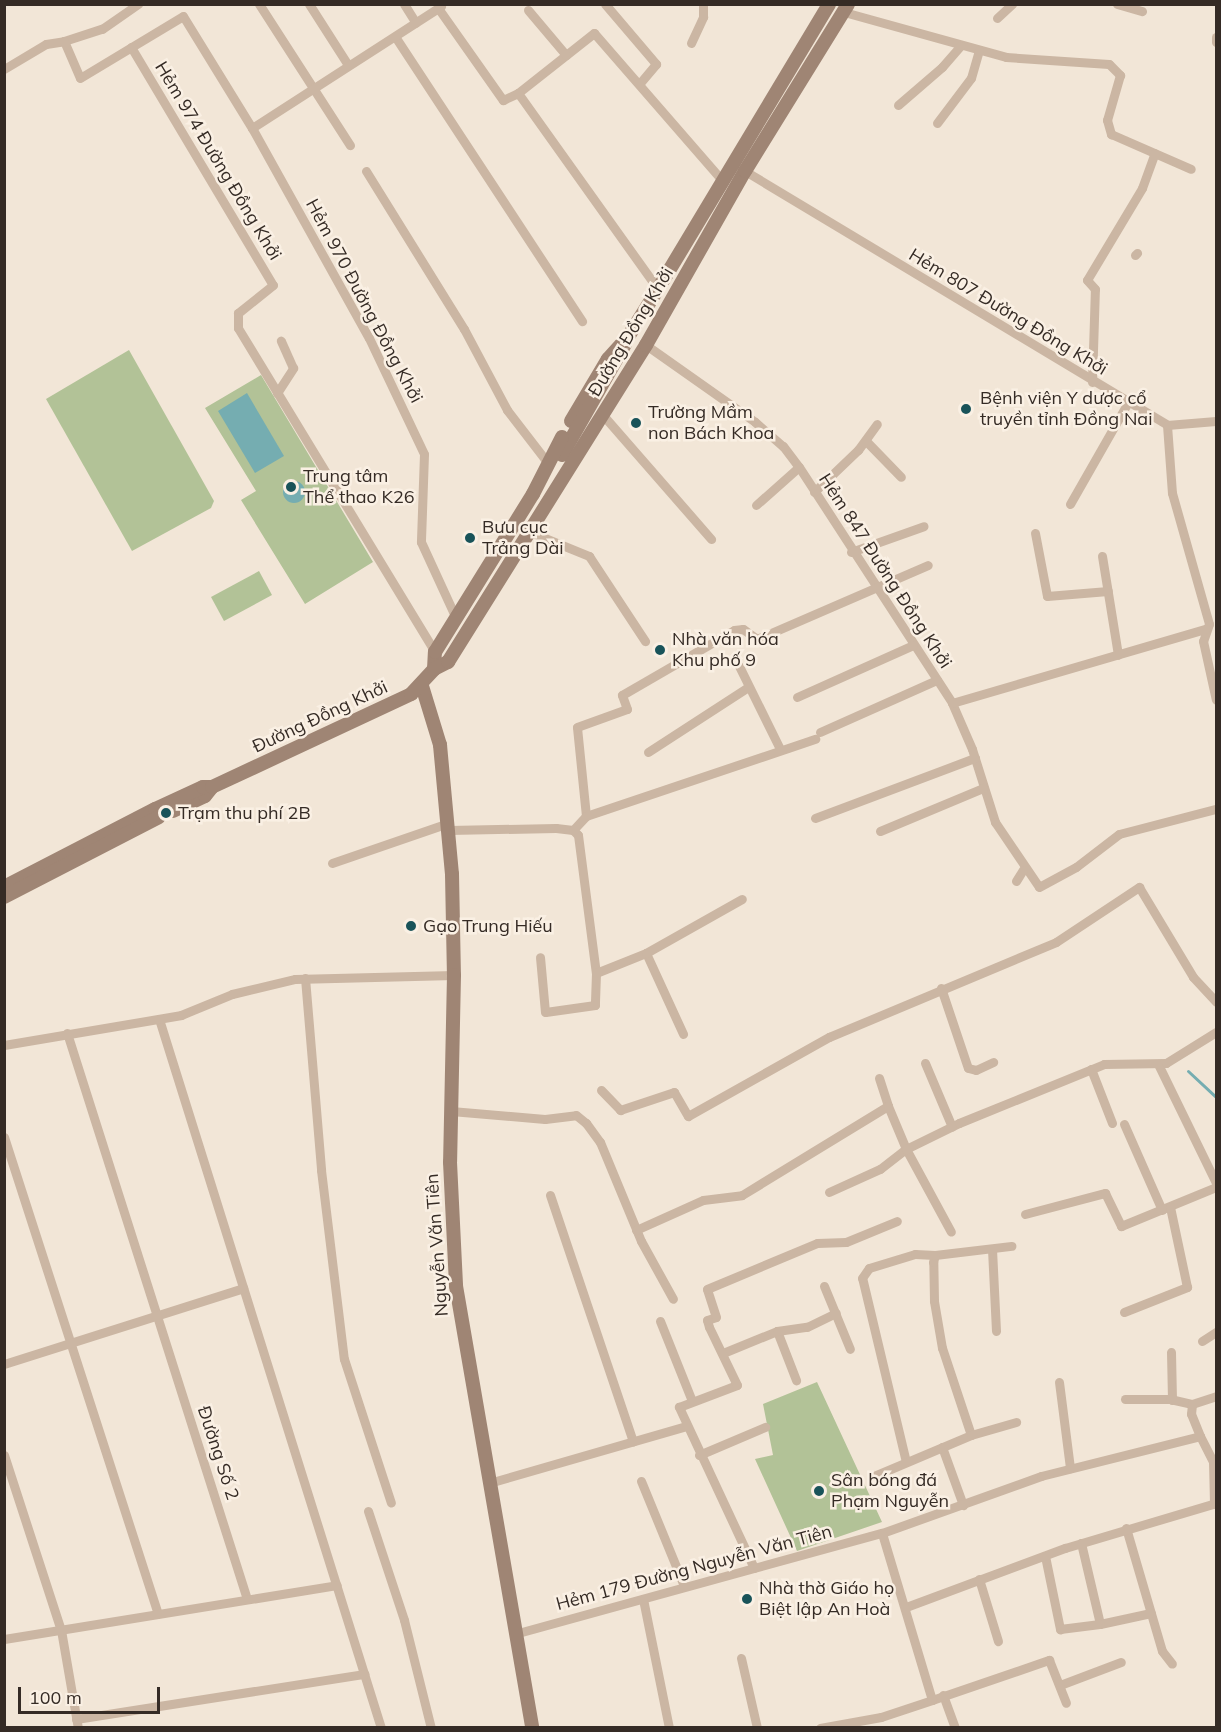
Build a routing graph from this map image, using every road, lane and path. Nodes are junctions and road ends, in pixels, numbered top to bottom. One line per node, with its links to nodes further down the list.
1 (138, 4): 18 (street)
2 (259, 4): 28 (street)
3 (309, 4): 25 (street)
4 (404, 4): 15 (street)
5 (605, 4): 27 (street)
6 (704, 4): 20 (street)
7 (829, 4): 35 (main road, Đường Đồng Khởi)
8 (1012, 4): 14 (street)
9 (1117, 4): 13 (street)
10 (440, 6): 15 (street); 29 (street)
11 (846, 8): 21 (street); 38 (main road, Đường Đồng Khởi)
12 (528, 10): 24 (street)
13 (1142, 10)
14 (997, 18)
15 (416, 23): 17 (street)
16 (1216, 37): 19 (street)
17 (396, 38): 25 (street); 41 (street)
18 (64, 41): 22 (street); 26 (street)
19 (1216, 42)
20 (691, 43)
21 (960, 46): 23 (street); 30 (street)
22 (130, 47): 32 (street, Hẻm 970 Đường Đồng Khởi); 46 (street, Hẻm 974 Đường Đồng Khởi)
23 (979, 51): 31 (street); 34 (street)
24 (566, 55): 27 (street); 29 (street)
25 (348, 65): 28 (street)
26 (4, 69)
27 (639, 84): 39 (street)
28 (312, 85): 32 (street); 33 (street)
29 (518, 93): 40 (street)
30 (898, 105)
31 (937, 123)
32 (252, 128): 69 (street, Hẻm 970 Đường Đồng Khởi)
33 (350, 146)
34 (1155, 153): 36 (street); 45 (street)
35 (732, 162): 38 (main road); 39 (main road, Đường Đồng Khởi)
36 (1191, 169)
37 (366, 171): 53 (street)
38 (745, 171): 44 (main road, Đường Đồng Khởi); 45 (street, Hẻm 807 Đường Đồng Khởi)
39 (722, 180): 40 (main road, Đường Đồng Khởi)
40 (658, 289): 42 (main road, Đường Đồng Khởi)
41 (582, 321)
42 (628, 337): 53 (main road, Đường Đồng Khởi); 57 (main road, Đường Đồng Khởi)
43 (281, 341): 46 (street)
44 (646, 345): 48 (main road, Đường Đồng Khởi); 54 (street, Hẻm 847 Đường Đồng Khởi)
45 (1092, 382): 47 (street, Hẻm 807 Đường Đồng Khởi)
46 (277, 393): 73 (street, Hẻm 974 Đường Đồng Khởi)
47 (1127, 404): 51 (street, Hẻm 807 Đường Đồng Khởi); 58 (street)
48 (602, 414): 61 (main road, Đường Đồng Khởi); 63 (street)
49 (1216, 421): 51 (street)
50 (877, 424): 52 (street)
51 (1167, 425): 70 (street)
52 (866, 441): 55 (street); 56 (street)
53 (547, 462): 57 (main road, Đường Đồng Khởi)
54 (799, 467): 56 (street, Hẻm 847 Đường Đồng Khởi); 59 (street)
55 (901, 477)
56 (814, 492): 64 (street, Hẻm 847 Đường Đồng Khởi)
57 (532, 494): 69 (main road, Đường Đồng Khởi)
58 (1070, 504)
59 (756, 505)
60 (924, 526): 64 (street)
61 (530, 532): 71 (street); 75 (main road, Đường Đồng Khởi)
62 (1035, 533): 68 (street)
63 (711, 539)
64 (851, 552): 67 (street, Hẻm 847 Đường Đồng Khởi)
65 (1102, 556): 68 (street)
66 (928, 565): 67 (street)
67 (874, 586): 72 (street, Hẻm 847 Đường Đồng Khởi); 93 (street)
68 (1108, 591): 74 (street)
69 (456, 618): 73 (main road, Đường Đồng Khởi)
70 (1210, 625): 74 (street); 82 (street)
71 (645, 641)
72 (913, 645): 78 (street, Hẻm 847 Đường Đồng Khởi); 81 (street)
73 (435, 652): 75 (main road); 77 (main road, Đường Đồng Khởi)
74 (1118, 655): 83 (street)
75 (448, 662): 77 (main road, Đường Đồng Khởi)
76 (739, 666): 80 (street)
77 (434, 669): 79 (main road, Đường Đồng Khởi)
78 (937, 680): 83 (street, Hẻm 847 Đường Đồng Khởi); 85 (street)
79 (422, 686): 87 (main road, Nguyễn Văn Tiên); 89 (main road, Đường Đồng Khởi)
80 (748, 687): 85 (street); 86 (street)
81 (797, 697)
82 (1216, 700)
83 (952, 703): 88 (street, Hẻm 847 Đường Đồng Khởi)
84 (422, 716): 87 (main road, Nguyễn Văn Tiên)
85 (780, 749): 93 (street)
86 (648, 752)
87 (438, 754): 96 (main road, Nguyễn Văn Tiên)
88 (975, 758): 90 (street, Hẻm 847 Đường Đồng Khởi); 94 (street)
89 (212, 787): 92 (main road, Đường Đồng Khởi); 102 (main road, Đường Đồng Khởi)
90 (983, 788): 98 (street); 100 (street, Hẻm 847 Đường Đồng Khởi)
91 (1216, 809): 100 (street)
92 (178, 811)
93 (586, 816): 97 (street)
94 (815, 818)
95 (156, 820): 103 (main road)
96 (449, 827): 97 (street); 99 (street); 108 (main road, Nguyễn Văn Tiên)
97 (573, 830): 107 (street)
98 (880, 831)
99 (332, 863)
100 (1023, 870): 101 (street)
101 (1016, 881)
102 (4, 887)
103 (4, 897)
104 (742, 899): 105 (street)
105 (646, 952): 107 (street); 117 (street)
106 (540, 957): 112 (street)
107 (596, 973): 112 (street)
108 (454, 975): 109 (street); 126 (main road, Nguyễn Văn Tiên)
109 (305, 978): 113 (street); 180 (street)
110 (940, 988): 111 (street); 119 (street); 124 (street)
111 (1216, 1002)
112 (544, 1012): 114 (street)
113 (159, 1019): 116 (street); 144 (street)
114 (545, 1024)
115 (1216, 1032): 121 (street)
116 (67, 1033): 118 (street); 148 (street, Đường Số 2)
117 (683, 1034)
118 (4, 1045)
119 (993, 1062)
120 (925, 1063): 129 (street)
121 (1158, 1064): 122 (street); 132 (street)
122 (1091, 1069): 127 (street); 129 (street)
123 (879, 1078): 125 (street)
124 (601, 1090)
125 (888, 1106): 131 (street); 138 (street)
126 (451, 1111): 138 (street); 179 (main road, Nguyễn Văn Tiên)
127 (1112, 1123)
128 (1124, 1124): 135 (street)
129 (952, 1126): 131 (street)
130 (4, 1137): 154 (street)
131 (906, 1149): 133 (street); 139 (street)
132 (1216, 1185): 135 (street)
133 (829, 1192)
134 (550, 1195): 171 (street)
135 (1166, 1209): 136 (street); 146 (street)
136 (1025, 1214)
137 (897, 1221): 157 (street)
138 (636, 1230): 145 (street)
139 (951, 1232)
140 (1011, 1246): 141 (street)
141 (992, 1249): 142 (street); 151 (street)
142 (935, 1255): 169 (street); 175 (street)
143 (824, 1286): 147 (street)
144 (243, 1288): 148 (street); 190 (street)
145 (673, 1299)
146 (1124, 1312)
147 (836, 1313): 150 (street); 155 (street)
148 (157, 1316): 154 (street); 192 (street, Đường Số 2)
149 (660, 1321): 164 (street)
150 (777, 1331): 157 (street); 159 (street)
151 (996, 1331)
152 (1216, 1332): 153 (street)
153 (1202, 1341)
154 (71, 1343): 158 (street); 196 (street)
155 (850, 1349)
156 (1170, 1352): 163 (street)
157 (723, 1353): 164 (street)
158 (4, 1364)
159 (796, 1380)
160 (1059, 1382): 176 (street)
161 (1216, 1396): 165 (street)
162 (1125, 1399): 163 (street)
163 (1172, 1400): 165 (street)
164 (692, 1401): 167 (street)
165 (1192, 1404): 170 (street)
166 (1016, 1422): 169 (street)
167 (686, 1426): 171 (street); 174 (street)
168 (765, 1427): 174 (street)
169 (971, 1435): 172 (street)
170 (1200, 1436): 176 (street, Hẻm 179 Đường Nguyễn Văn Tiên); 181 (street)
171 (633, 1441): 179 (street)
172 (942, 1447): 175 (street); 182 (street)
173 (4, 1455): 198 (street)
174 (699, 1455): 188 (street)
175 (906, 1462): 177 (street)
176 (1070, 1468): 182 (street, Hẻm 179 Đường Nguyễn Văn Tiên)
177 (874, 1476)
178 (641, 1481): 191 (street)
179 (489, 1483): 199 (main road, Nguyễn Văn Tiên)
180 (391, 1503)
181 (1215, 1503): 184 (street)
182 (963, 1505): 185 (street, Hẻm 179 Đường Nguyễn Văn Tiên)
183 (368, 1511): 212 (street)
184 (1126, 1528): 186 (street); 195 (street)
185 (882, 1533): 188 (street, Hẻm 179 Đường Nguyễn Văn Tiên); 194 (street)
186 (1081, 1543): 187 (street); 197 (street)
187 (1045, 1556): 189 (street); 197 (street)
188 (754, 1568): 191 (street, Hẻm 179 Đường Nguyễn Văn Tiên)
189 (979, 1579): 194 (street); 201 (street)
190 (337, 1585): 192 (street); 205 (street)
191 (684, 1586): 193 (street, Hẻm 179 Đường Nguyễn Văn Tiên)
192 (247, 1599): 196 (street)
193 (643, 1599): 199 (street, Hẻm 179 Đường Nguyễn Văn Tiên); 214 (street)
194 (906, 1607): 208 (street)
195 (1151, 1613): 197 (street); 204 (street)
196 (158, 1614): 198 (street)
197 (1100, 1624)
198 (61, 1629): 200 (street); 210 (street)
199 (518, 1633): 213 (main road, Nguyễn Văn Tiên)
200 (4, 1639)
201 (998, 1641)
202 (741, 1658): 215 (street)
203 (1121, 1662): 206 (street)
204 (1172, 1664)
205 (365, 1674): 210 (street); 211 (street)
206 (1060, 1685): 207 (street); 209 (street)
207 (942, 1695): 208 (street); 217 (street)
208 (932, 1700): 216 (street)
209 (1066, 1703)
210 (77, 1723)
211 (381, 1728)
212 (431, 1728)
213 (532, 1728)
214 (669, 1728)
215 (758, 1728)
216 (820, 1728)
217 (955, 1728)

